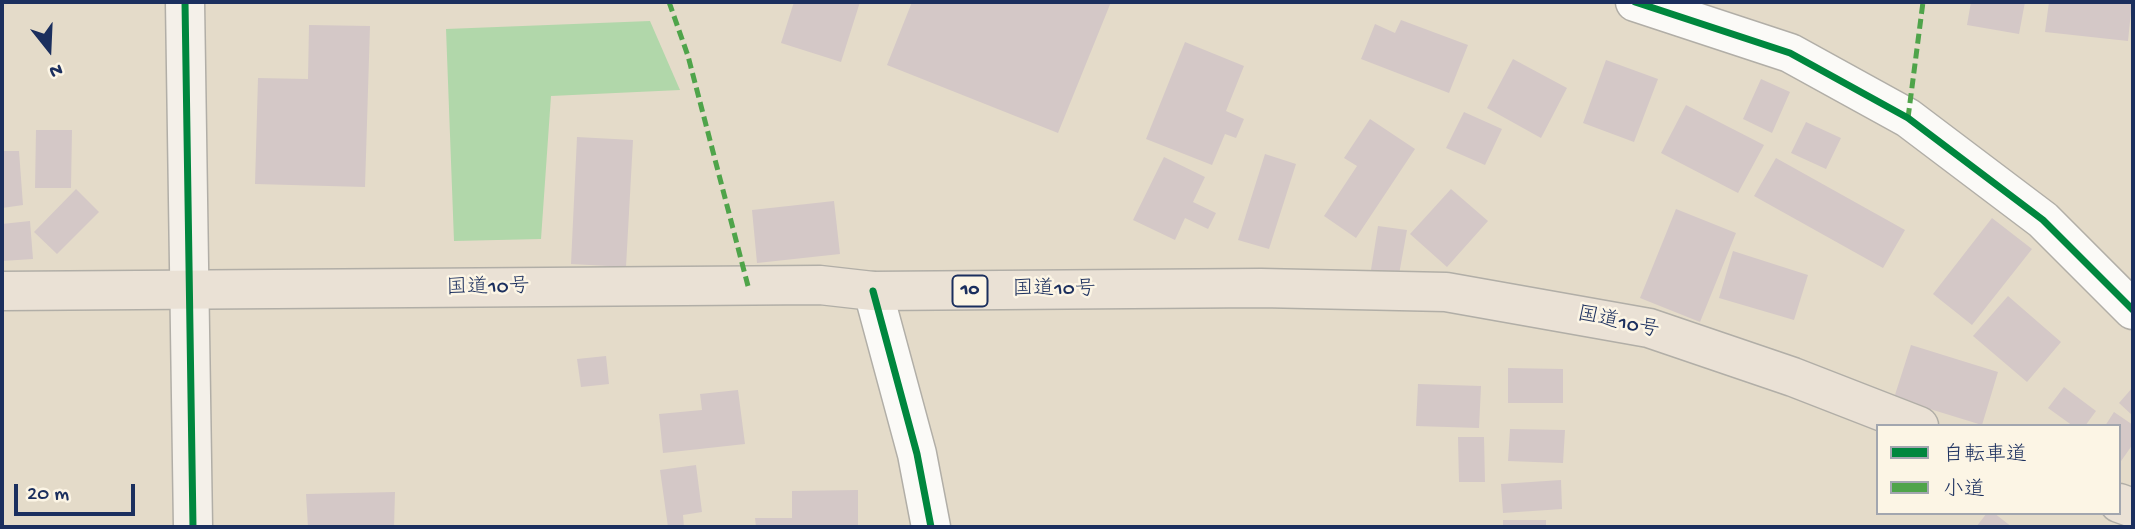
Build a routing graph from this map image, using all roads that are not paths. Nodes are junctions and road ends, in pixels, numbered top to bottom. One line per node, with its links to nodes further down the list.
1 (185, 2): 5 (street)
2 (1635, 2): 6 (street)
3 (2, 291): 5 (highway, 国道10号 / 10)
4 (873, 291): 5 (highway, 国道10号 / 10); 7 (highway, 国道10号 / 10); 9 (street)
5 (190, 292): 8 (street)
6 (2133, 310)
7 (1914, 424)
8 (192, 527)
9 (931, 527)

